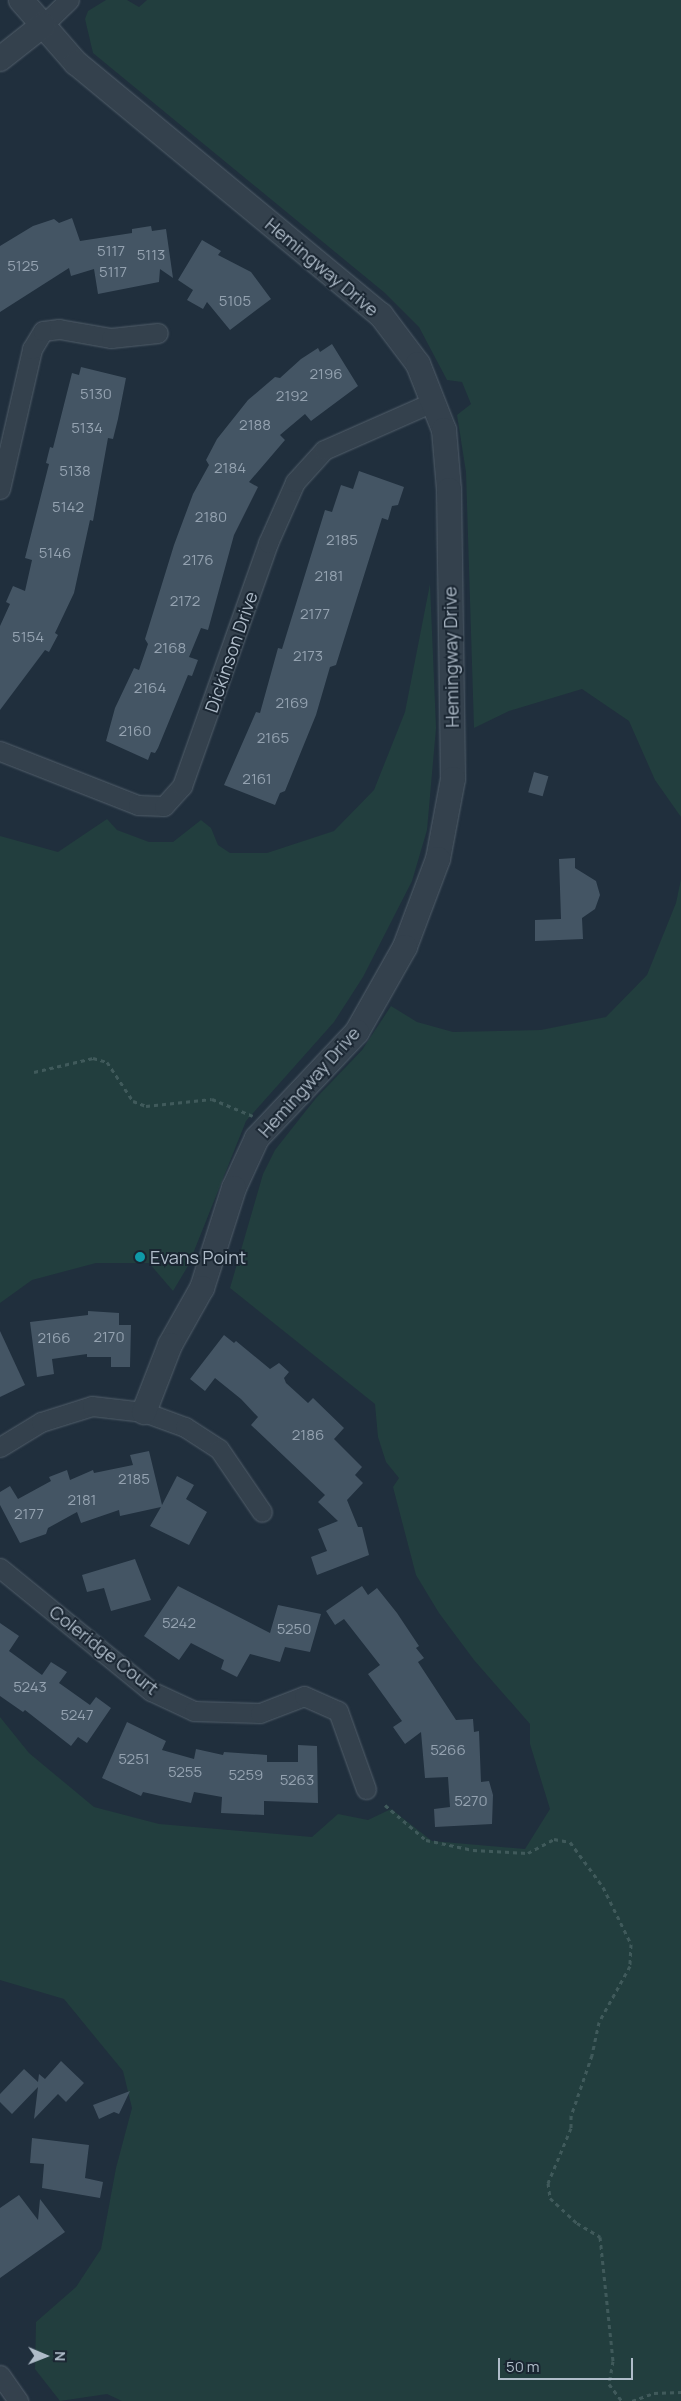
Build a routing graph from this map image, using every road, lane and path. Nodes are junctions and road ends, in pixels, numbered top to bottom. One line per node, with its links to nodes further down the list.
1 (22, 0): 3 (street, Hemingway Drive)
2 (68, 0): 3 (street)
3 (43, 25): 4 (street); 6 (street, Hemingway Drive)
4 (0, 59)
5 (158, 333): 7 (street)
6 (433, 402): 8 (street, Dickinson Drive); 11 (street, Hemingway Drive)
7 (0, 489)
8 (0, 751)
9 (34, 1072): 10 (path)
10 (253, 1116)
11 (144, 1412): 12 (street); 13 (street)
12 (0, 1447)
13 (262, 1512)
14 (0, 1568): 15 (street, Coleridge Court)
15 (366, 1789)
16 (385, 1804): 20 (path)
17 (0, 2375): 19 (street)
18 (681, 2392): 21 (path)
19 (18, 2401)
20 (622, 2401)
21 (632, 2401)

